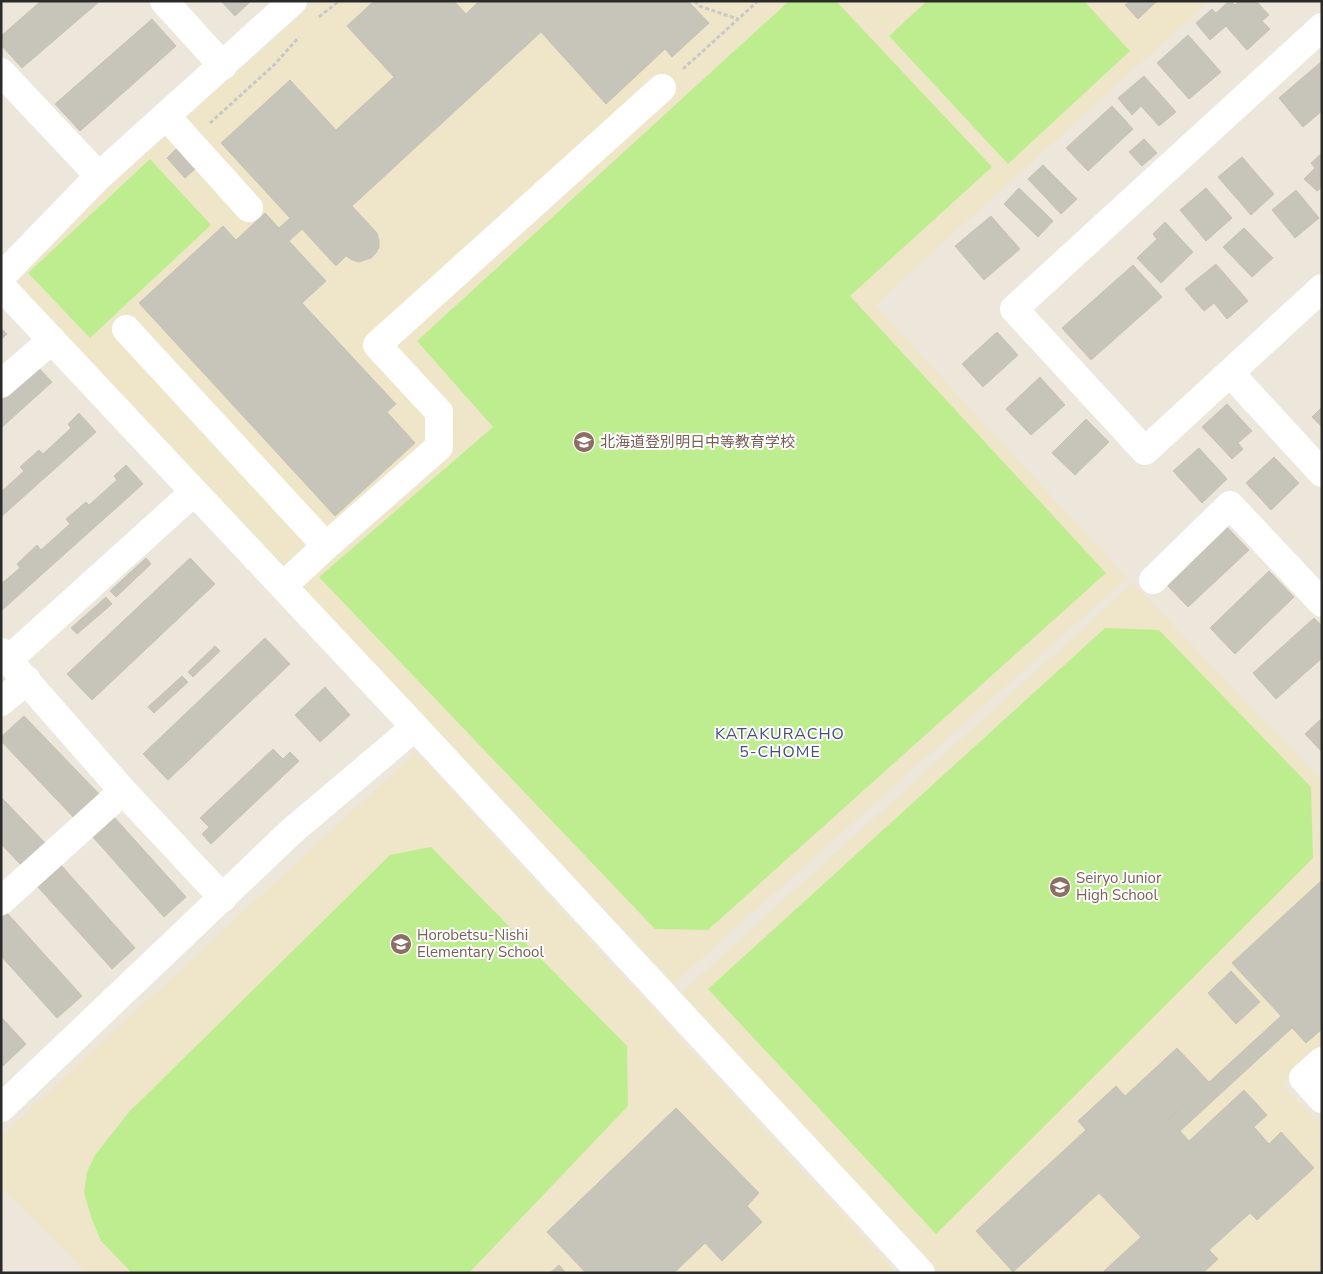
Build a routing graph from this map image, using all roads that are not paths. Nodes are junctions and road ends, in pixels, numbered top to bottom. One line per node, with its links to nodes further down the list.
1 (164, 1): 4 (street)
2 (291, 2): 4 (street)
3 (1322, 27): 14 (street)
4 (223, 66): 7 (street)
5 (1, 72): 8 (street)
6 (662, 88): 18 (street)
7 (166, 116): 8 (street); 9 (street)
8 (99, 176): 10 (street)
9 (249, 208)
10 (2, 288): 13 (street)
11 (1322, 288): 14 (street)
12 (126, 328): 18 (street)
13 (52, 340): 15 (street); 17 (street)
14 (1230, 373): 16 (street)
15 (1, 384)
16 (1322, 473)
17 (194, 492): 20 (street); 22 (street)
18 (326, 546): 20 (street)
19 (1152, 580): 21 (street)
20 (283, 586): 25 (street)
21 (1322, 603)
22 (5, 656): 23 (street)
23 (27, 680): 24 (street); 26 (street)
24 (1, 702)
25 (415, 727): 27 (street); 32 (street)
26 (123, 791): 27 (street); 28 (street)
27 (223, 898): 31 (street)
28 (1, 901)
29 (1322, 1060): 30 (street)
30 (1322, 1099)
31 (1, 1108)
32 (921, 1273)

